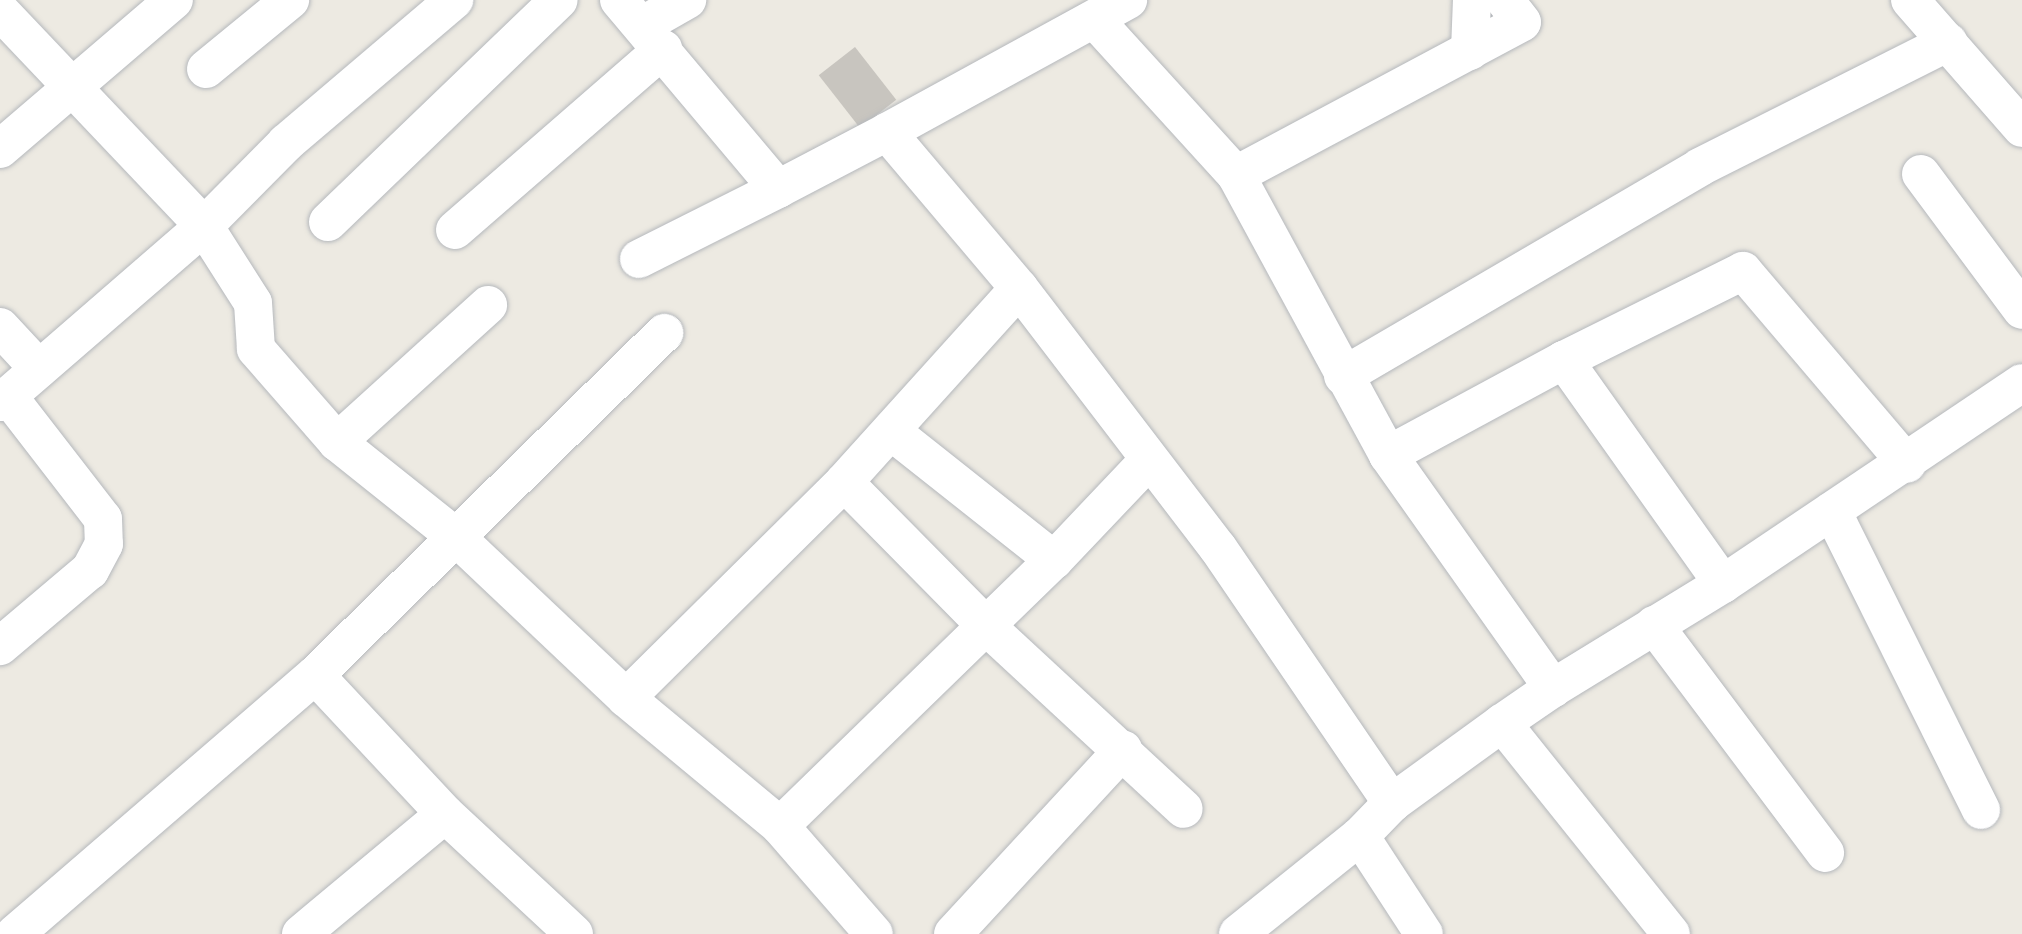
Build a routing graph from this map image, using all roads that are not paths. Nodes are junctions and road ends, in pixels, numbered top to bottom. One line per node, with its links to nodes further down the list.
1 (174, 0): 16 (street)
2 (290, 0): 15 (street)
3 (454, 0): 24 (street)
4 (559, 0): 23 (street)
5 (687, 0): 12 (street)
6 (1128, 0): 11 (street)
7 (1472, 0): 14 (street)
8 (1505, 0): 14 (street)
9 (1910, 0): 13 (street)
10 (0, 11): 16 (street)
11 (1095, 20): 18 (street); 21 (street)
12 (641, 25): 22 (street); 25 (street)
13 (1948, 42): 17 (street); 34 (street)
14 (1470, 51): 21 (street)
15 (206, 69)
16 (77, 87): 19 (street); 24 (street)
17 (2022, 128)
18 (887, 132): 22 (street); 27 (street)
19 (0, 149)
20 (1921, 174): 29 (street)
21 (1236, 175): 34 (street)
22 (778, 189): 26 (street)
23 (328, 222)
24 (204, 226): 33 (street); 38 (street)
25 (455, 230)
26 (639, 259)
27 (1019, 288): 37 (street); 40 (street)
28 (488, 305): 38 (street)
29 (2022, 310)
30 (0, 327): 33 (street)
31 (664, 333): 44 (street)
32 (1564, 360): 39 (street); 41 (street); 46 (street)
33 (39, 369): 36 (street)
34 (1343, 376): 39 (street)
35 (2022, 383): 41 (street)
36 (4, 399): 49 (street)
37 (891, 431): 42 (street); 45 (street)
38 (337, 442): 44 (street)
39 (1388, 455): 51 (street)
40 (1149, 460): 45 (street); 55 (street)
41 (1907, 464): 43 (street)
42 (844, 482): 47 (street); 52 (street)
43 (1832, 511): 46 (street); 57 (street)
44 (456, 537): 50 (street); 52 (street)
45 (1054, 560): 47 (street)
46 (1723, 584): 48 (street)
47 (984, 624): 54 (street); 59 (street)
48 (1654, 625): 51 (street); 61 (street)
49 (0, 646)
50 (315, 675): 58 (street); 62 (street)
51 (1553, 688): 53 (street)
52 (626, 698): 59 (street)
53 (1503, 723): 55 (street); 69 (street)
54 (1123, 750): 56 (street); 66 (street)
55 (1392, 803): 60 (street)
56 (1184, 809)
57 (1981, 810)
58 (444, 814): 63 (street); 64 (street)
59 (780, 826): 65 (street)
60 (1360, 836): 67 (street); 68 (street)
61 (1825, 853)
62 (15, 934)
63 (300, 934)
64 (573, 934)
65 (874, 934)
66 (953, 934)
67 (1238, 934)
68 (1424, 934)
69 (1671, 934)

